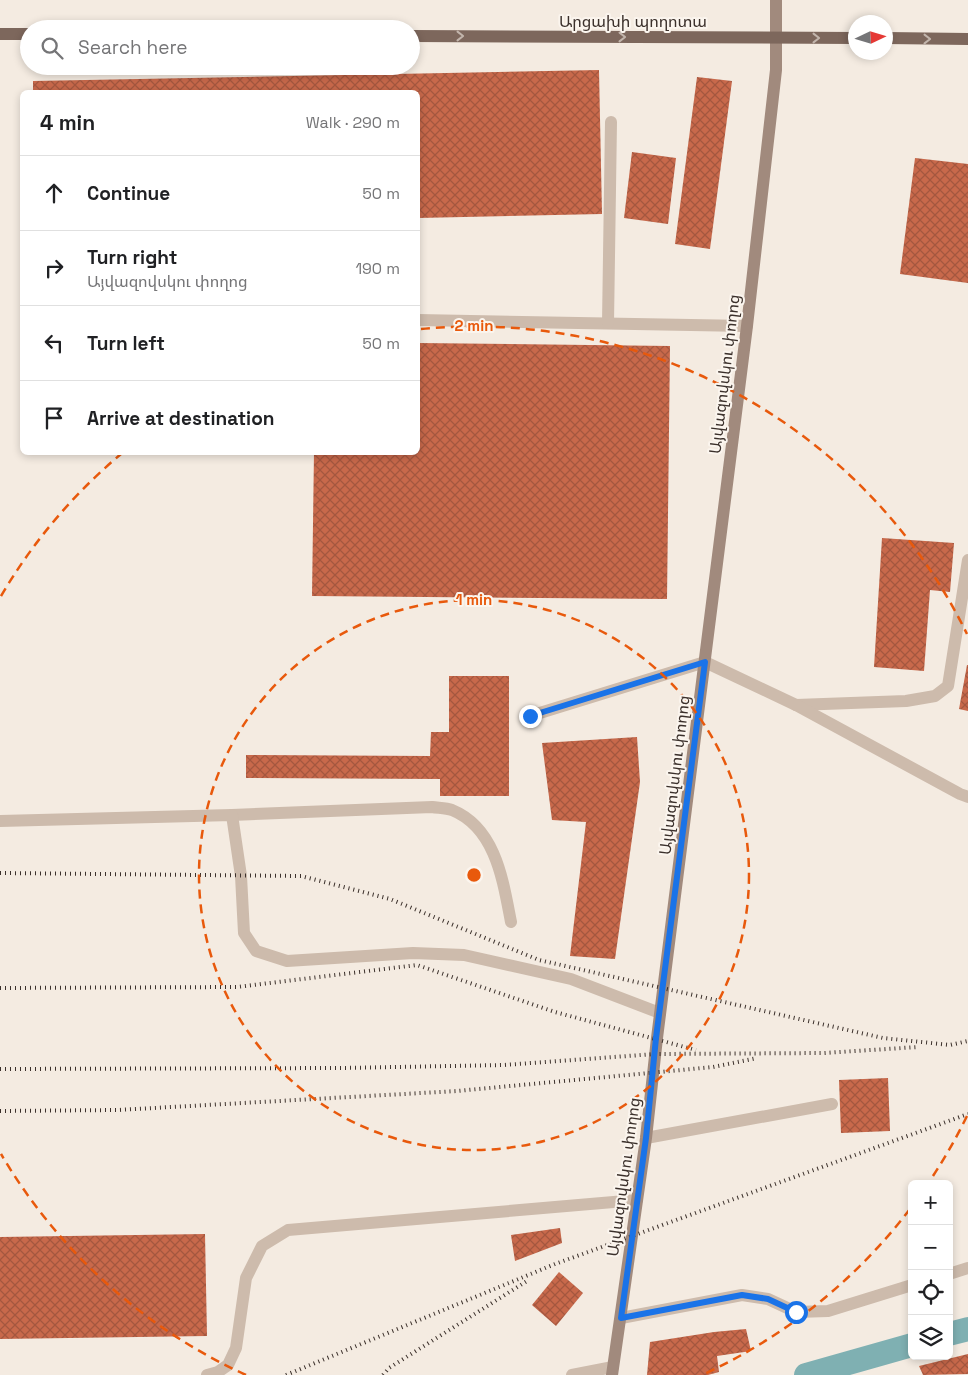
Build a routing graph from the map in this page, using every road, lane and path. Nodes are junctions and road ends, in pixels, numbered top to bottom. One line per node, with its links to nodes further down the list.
1 (776, 0): 5 (main road, Այվազովսկու փողոց)
2 (0, 34): 3 (main road)
3 (20, 34)
4 (420, 36): 5 (main road, Արցախի պողոտա, one-way to 5)
5 (776, 38): 6 (main road, Արցախի պողոտա, one-way to 6); 12 (main road, Այվազովսկու փողոց)
6 (848, 38)
7 (893, 38): 8 (main road, one-way to 8)
8 (968, 39)
9 (611, 122): 11 (street)
10 (420, 320): 11 (street)
11 (608, 323): 12 (street)
12 (746, 326): 14 (main road, Այվազովսկու փողոց)
13 (968, 560): 15 (street)
14 (705, 662): 15 (street); 16 (street); 21 (main road, Այվազովսկու փողոց)
15 (796, 705): 17 (street)
16 (530, 716)
17 (968, 797)
18 (232, 815): 19 (street); 20 (street); 21 (street)
19 (0, 821)
20 (511, 922)
21 (660, 1013): 23 (main road, Այվազովսկու փողոց)
22 (832, 1104): 23 (street)
23 (646, 1138): 24 (main road, Այվազովսկու փողոց)
24 (637, 1200): 28 (main road, Այվազովսկու փողոց); 30 (street)
25 (968, 1268): 26 (street)
26 (953, 1273)
27 (908, 1286): 28 (street)
28 (621, 1318): 29 (main road, Այվազովսկու փողոց)
29 (613, 1371): 31 (street)
30 (207, 1375)
31 (572, 1375)

